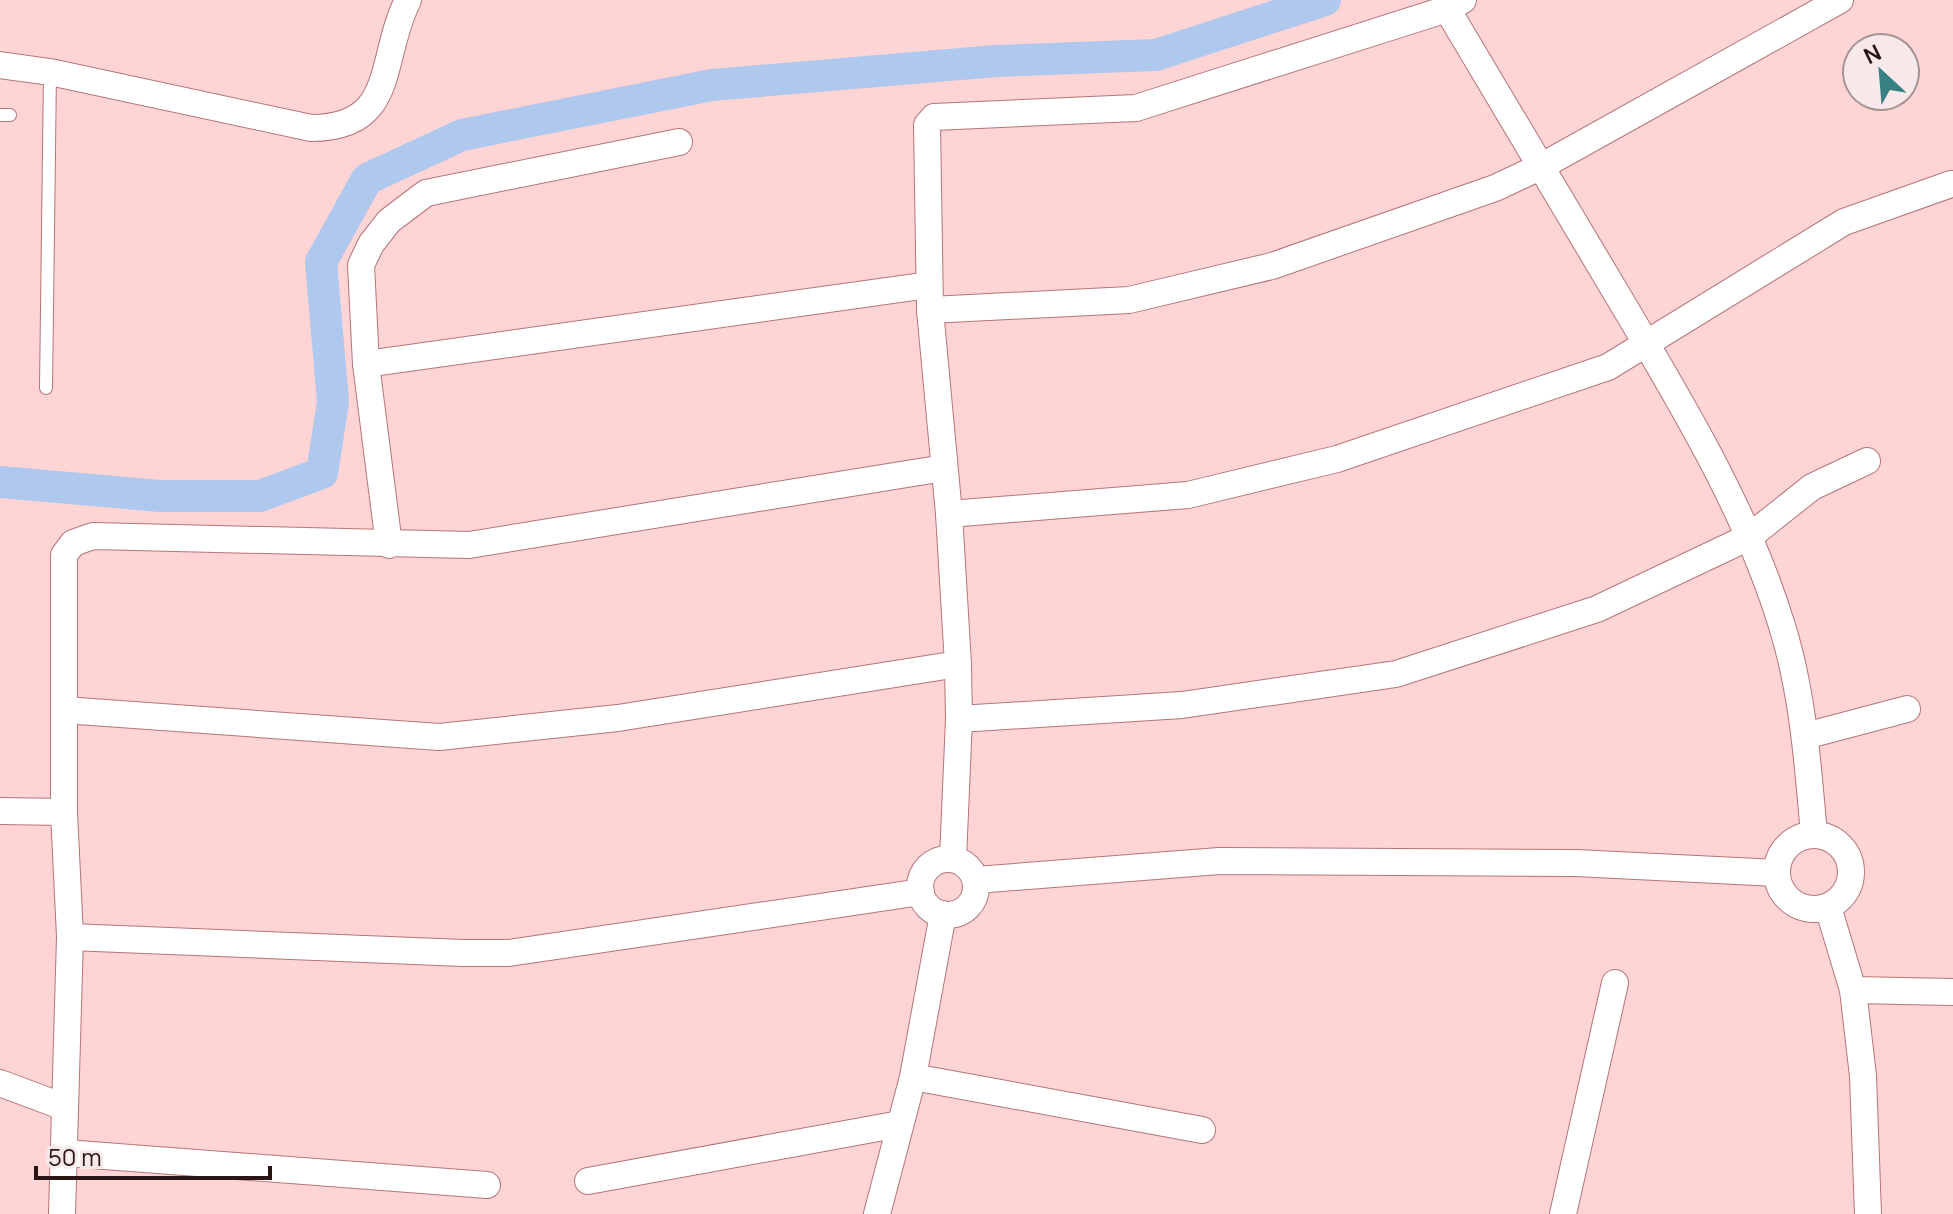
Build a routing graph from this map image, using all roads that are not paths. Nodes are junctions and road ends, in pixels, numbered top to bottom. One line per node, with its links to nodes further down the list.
1 (408, 0): 5 (street)
2 (1840, 0): 7 (street)
3 (1455, 4): 7 (street); 9 (street)
4 (0, 65): 5 (street)
5 (50, 72): 12 (lane)
6 (679, 142): 11 (street)
7 (1542, 166): 9 (street); 10 (street)
8 (1951, 184): 10 (street)
9 (930, 298): 11 (street); 14 (street)
10 (1646, 344): 15 (street); 16 (street)
11 (366, 364): 17 (street)
12 (46, 388)
13 (1867, 461): 16 (street)
14 (944, 468): 15 (street); 17 (street)
15 (949, 514): 18 (street)
16 (1749, 537): 21 (street); 22 (street)
17 (389, 545): 20 (street)
18 (958, 664): 20 (street); 21 (street)
19 (1907, 709): 22 (street)
20 (64, 710): 24 (street)
21 (959, 719): 26 (street)
22 (1805, 736): 25 (street)
23 (0, 811): 24 (street)
24 (64, 812): 32 (street)
25 (1814, 835): 27 (street); 30 (street)
26 (953, 859): 28 (street); 29 (street)
27 (1777, 873): 28 (street); 30 (street)
28 (976, 880): 31 (street)
29 (921, 892): 31 (street); 32 (street)
30 (1828, 907): 34 (street)
31 (943, 914): 36 (street)
32 (70, 937): 38 (street)
33 (1615, 983): 46 (street)
34 (1853, 990): 35 (street); 47 (street)
35 (1953, 992)
36 (913, 1077): 39 (street); 40 (street)
37 (0, 1083): 38 (street)
38 (64, 1107): 41 (street)
39 (900, 1124): 42 (street); 45 (street)
40 (1202, 1130)
41 (65, 1153): 43 (street); 44 (street)
42 (588, 1181)
43 (487, 1185)
44 (62, 1214)
45 (877, 1214)
46 (1563, 1214)
47 (1868, 1214)

